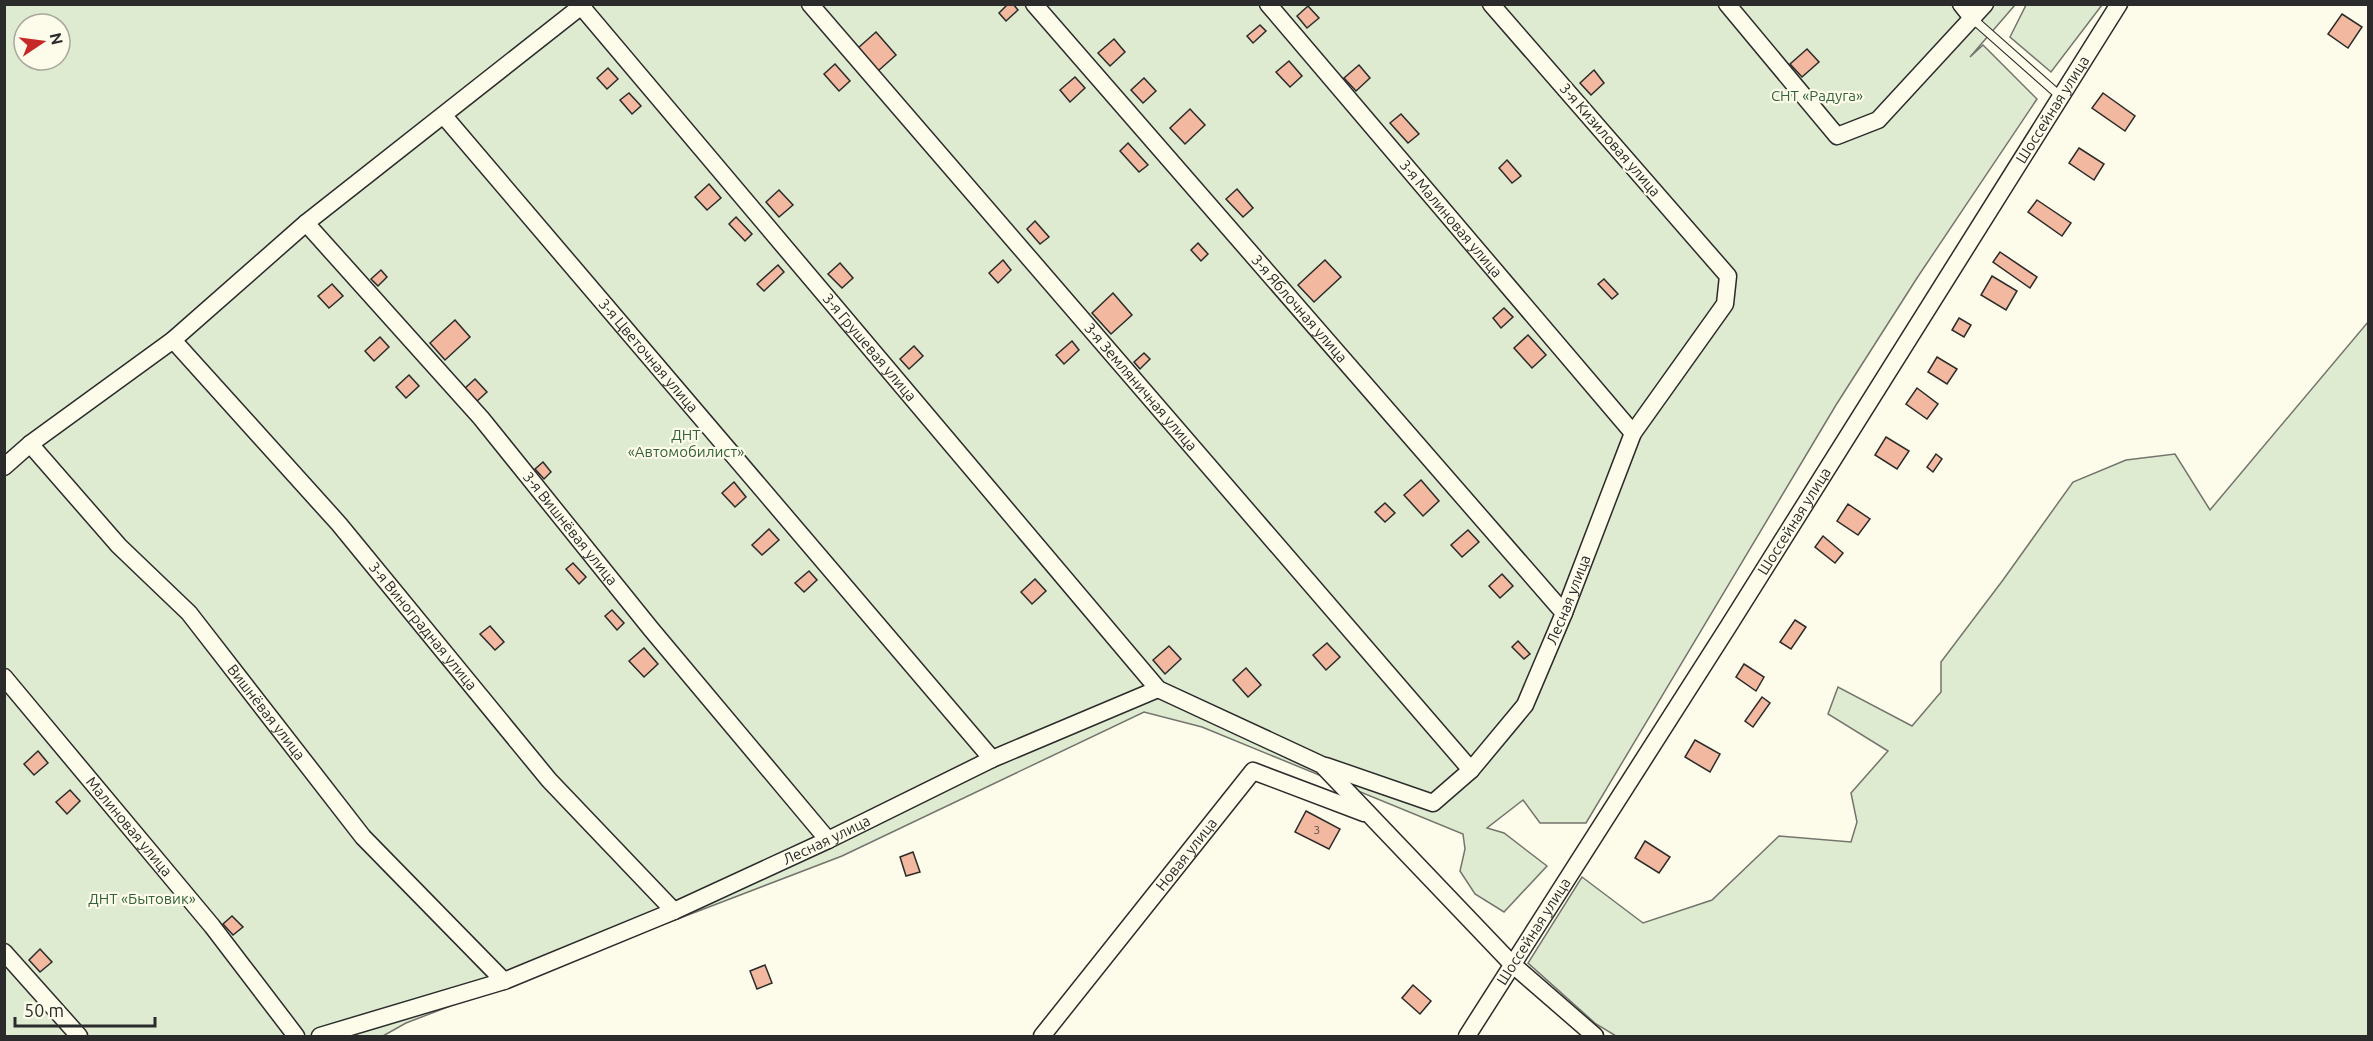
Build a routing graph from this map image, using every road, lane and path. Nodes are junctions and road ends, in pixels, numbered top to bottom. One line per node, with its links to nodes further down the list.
1 (810, 4): 24 (street, 3-я Земляничная улица)
2 (1034, 4): 19 (street, 3-я Яблочная улица)
3 (1268, 4): 16 (street, 3-я Малиновая улица)
4 (1491, 4): 14 (street, 3-я Кизиловая улица)
5 (1727, 4): 10 (street)
6 (1961, 4): 10 (street)
7 (1985, 4): 10 (street)
8 (2118, 4): 11 (street, Шоссейная улица)
9 (582, 5): 12 (street); 21 (street, 3-я Грушевая улица)
10 (1973, 19): 11 (lane)
11 (2060, 96): 29 (street, Шоссейная улица)
12 (444, 116): 13 (street); 22 (street, 3-я Цветочная улица)
13 (306, 223): 15 (street); 26 (street, 3-я Вишнёвая улица)
14 (1728, 276): 16 (street, Лесная улица)
15 (173, 340): 17 (street); 27 (street, 3-я Виноградная улица)
16 (1633, 433): 19 (street, Лесная улица)
17 (30, 444): 18 (street); 30 (street, Вишнёвая улица)
18 (4, 467)
19 (1564, 614): 24 (street, Лесная улица)
20 (4, 677): 32 (street, Малиновая улица)
21 (1158, 689): 22 (street, Лесная улица); 23 (street, Лесная улица)
22 (992, 759): 26 (street, Лесная улица)
23 (1322, 765): 24 (street, Лесная улица); 25 (street, Лесная улица)
24 (1471, 770)
25 (1370, 816): 29 (street, Лесная улица); 34 (street, Новая улица)
26 (828, 840): 27 (street, Лесная улица)
27 (674, 911): 30 (street, Лесная улица)
28 (4, 952): 31 (street)
29 (1512, 964): 35 (street, Шоссейная улица); 36 (street, Лесная улица)
30 (504, 981): 33 (street, Лесная улица)
31 (79, 1036)
32 (296, 1036)
33 (320, 1036)
34 (1042, 1036)
35 (1467, 1036)
36 (1595, 1036)

